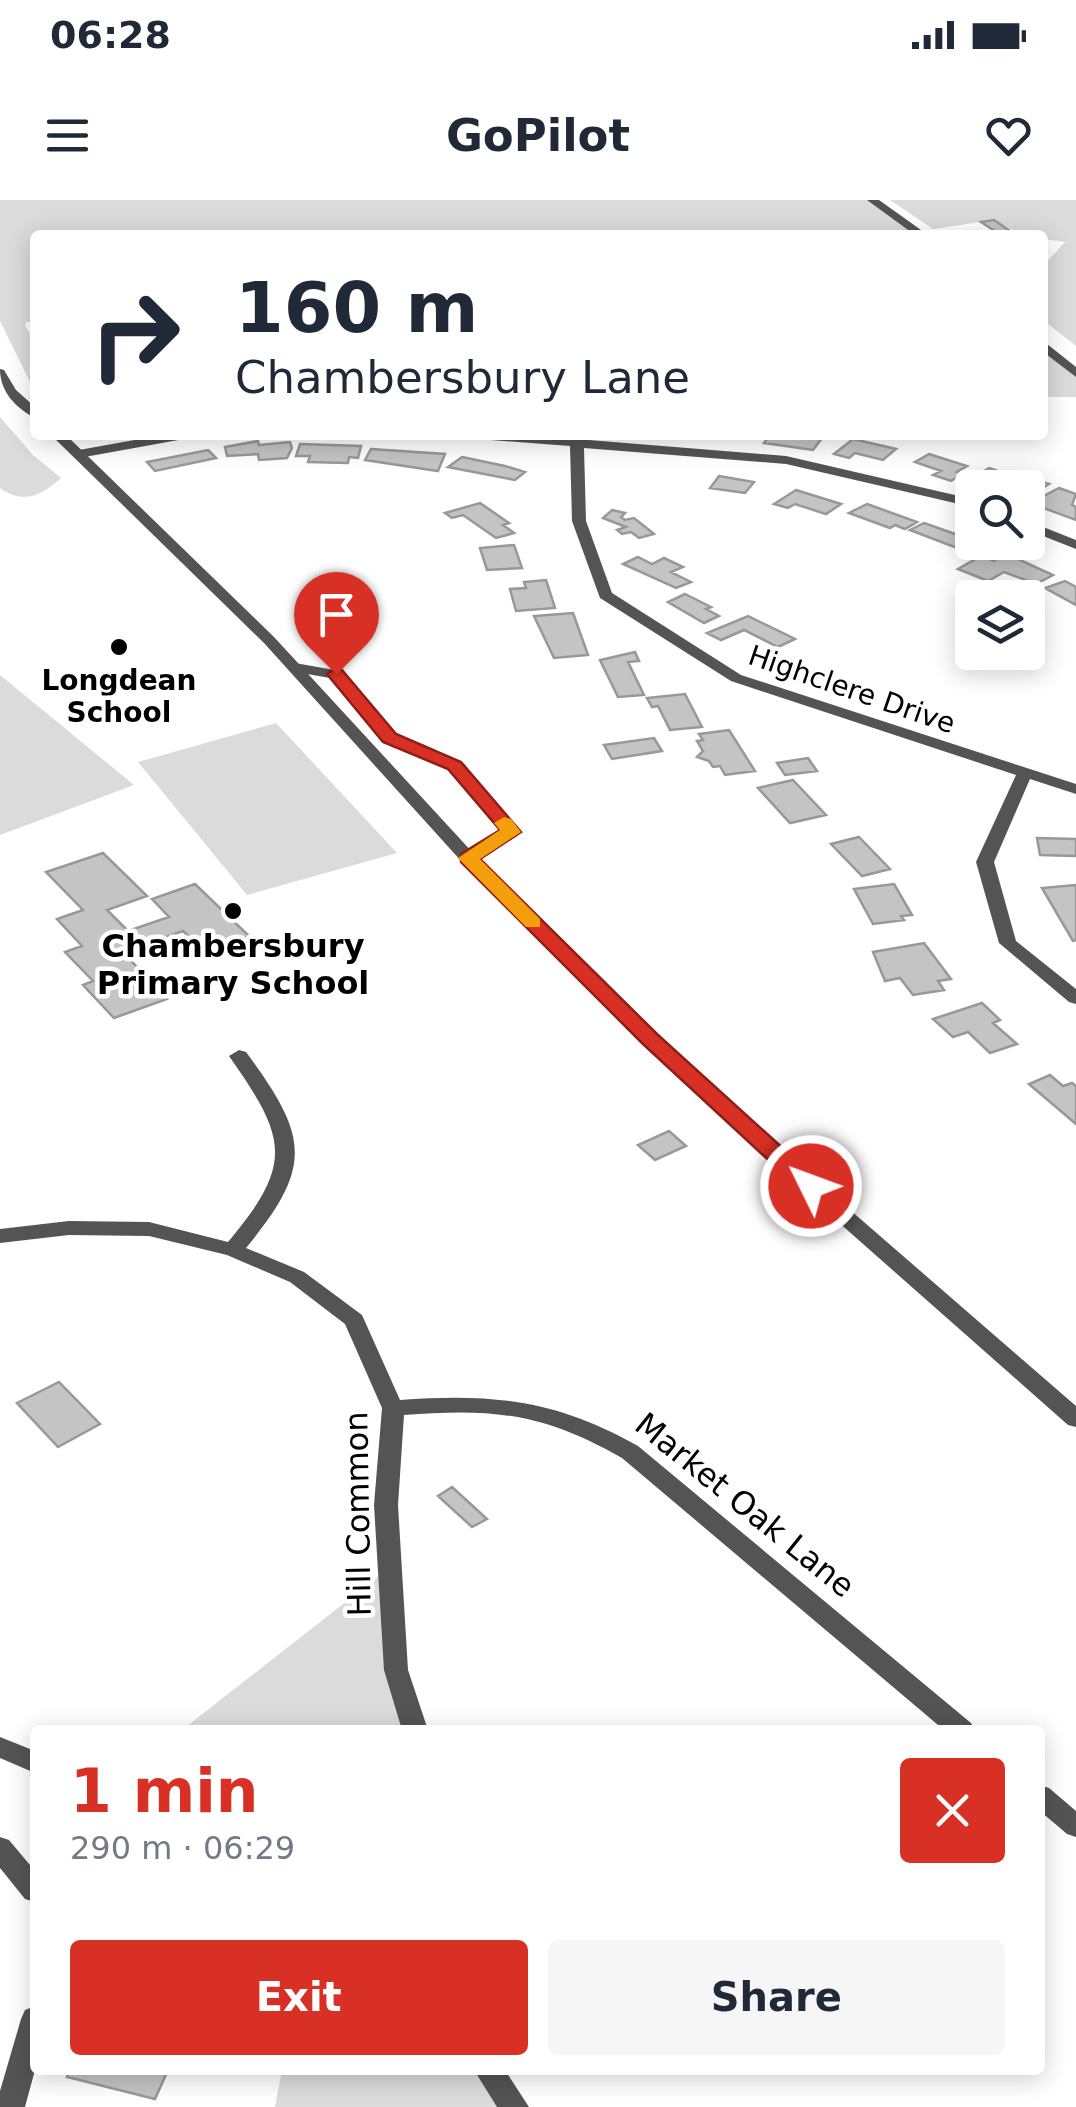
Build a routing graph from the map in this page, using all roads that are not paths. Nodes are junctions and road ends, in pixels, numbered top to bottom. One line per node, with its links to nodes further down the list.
1 (872, 200): 2 (street)
2 (915, 230)
3 (1048, 349): 4 (street)
4 (1076, 373)
5 (0, 374): 6 (street)
6 (30, 409)
7 (64, 440): 11 (street)
8 (156, 440): 11 (street)
9 (540, 440): 10 (street)
10 (578, 443): 12 (street); 16 (street, Highclere Drive)
11 (79, 454): 15 (street)
12 (955, 499)
13 (1045, 532): 14 (street)
14 (1076, 545)
15 (295, 668): 18 (street); 18 (street)
16 (1024, 774): 17 (street, Highclere Drive); 19 (street)
17 (1076, 789)
18 (468, 858): 24 (street)
19 (1076, 998)
20 (239, 1056): 22 (street)
21 (0, 1236): 22 (street, Hill Common)
22 (233, 1250): 23 (street, Hill Common)
23 (393, 1408): 25 (street, Hill Common); 26 (street, Market Oak Lane)
24 (1076, 1419)
25 (413, 1725)
26 (956, 1725)
27 (0, 1747): 28 (street)
28 (30, 1761)
29 (1045, 1800): 30 (street)
30 (1076, 1826)
31 (0, 1848): 32 (street)
32 (30, 1885)
33 (30, 2037): 35 (street)
34 (492, 2075): 36 (street)
35 (10, 2107)
36 (514, 2107)

